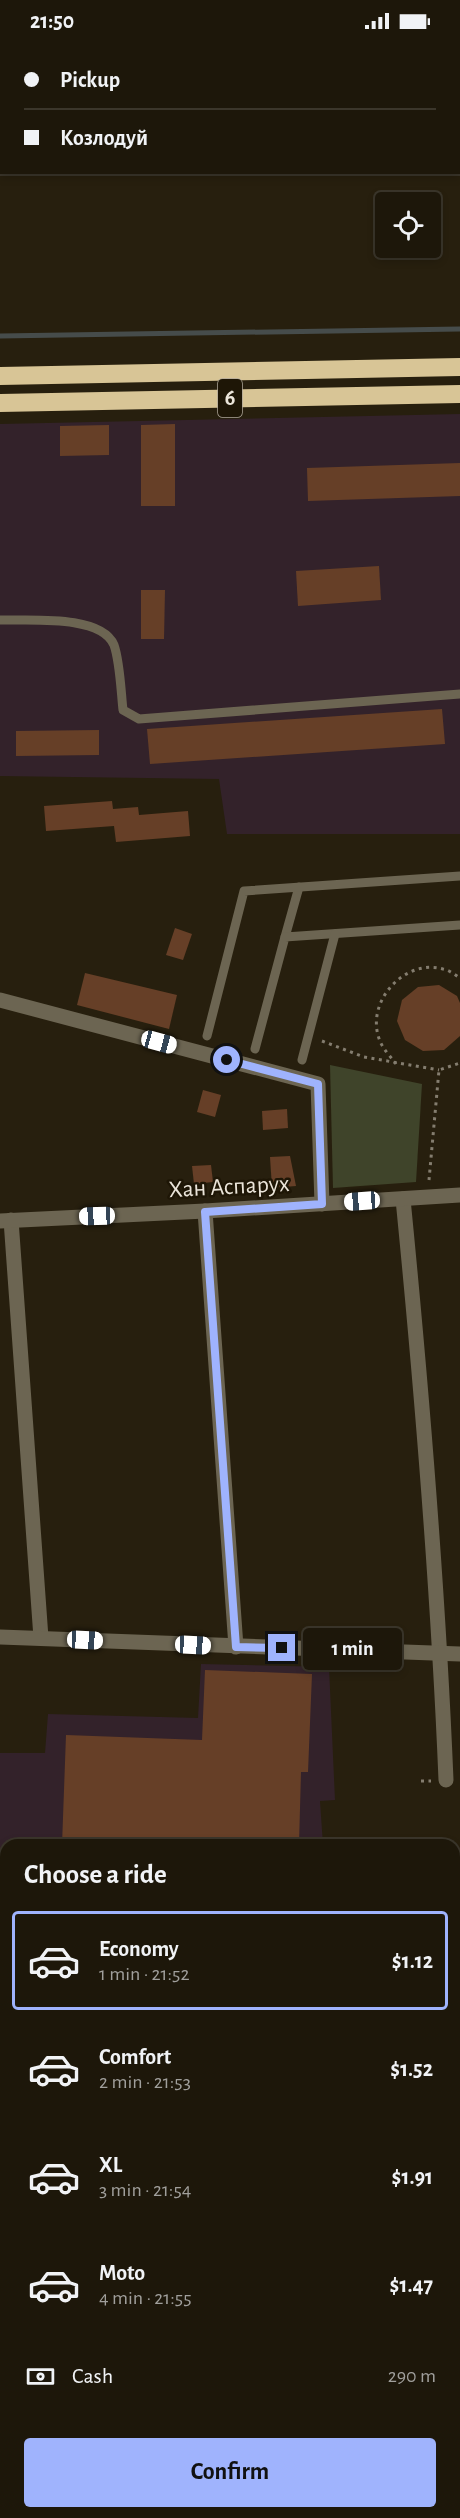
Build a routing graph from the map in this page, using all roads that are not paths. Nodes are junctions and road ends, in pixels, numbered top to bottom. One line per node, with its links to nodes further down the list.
1 (460, 367): 2 (highway, 6)
2 (0, 376)
3 (460, 394): 4 (highway, 6)
4 (0, 403)
5 (0, 620): 6 (lane)
6 (460, 694)
7 (460, 876): 8 (lane)
8 (298, 887): 11 (lane); 13 (lane)
9 (460, 925): 10 (lane)
10 (335, 934): 11 (lane); 15 (lane)
11 (285, 938): 14 (lane)
12 (0, 1000): 18 (street)
13 (207, 1036)
14 (255, 1049)
15 (302, 1060)
16 (460, 1195): 17 (street, Хан Аспарух)
17 (402, 1199): 18 (street, Хан Аспарух); 24 (street)
18 (322, 1204): 19 (street, Хан Аспарух)
19 (205, 1212): 20 (street, Хан Аспарух); 23 (street)
20 (5, 1220): 22 (street)
21 (0, 1637): 22 (street)
22 (41, 1638): 23 (street)
23 (236, 1647): 24 (street)
24 (441, 1653): 25 (street); 26 (street)
25 (460, 1654)
26 (446, 1780)

